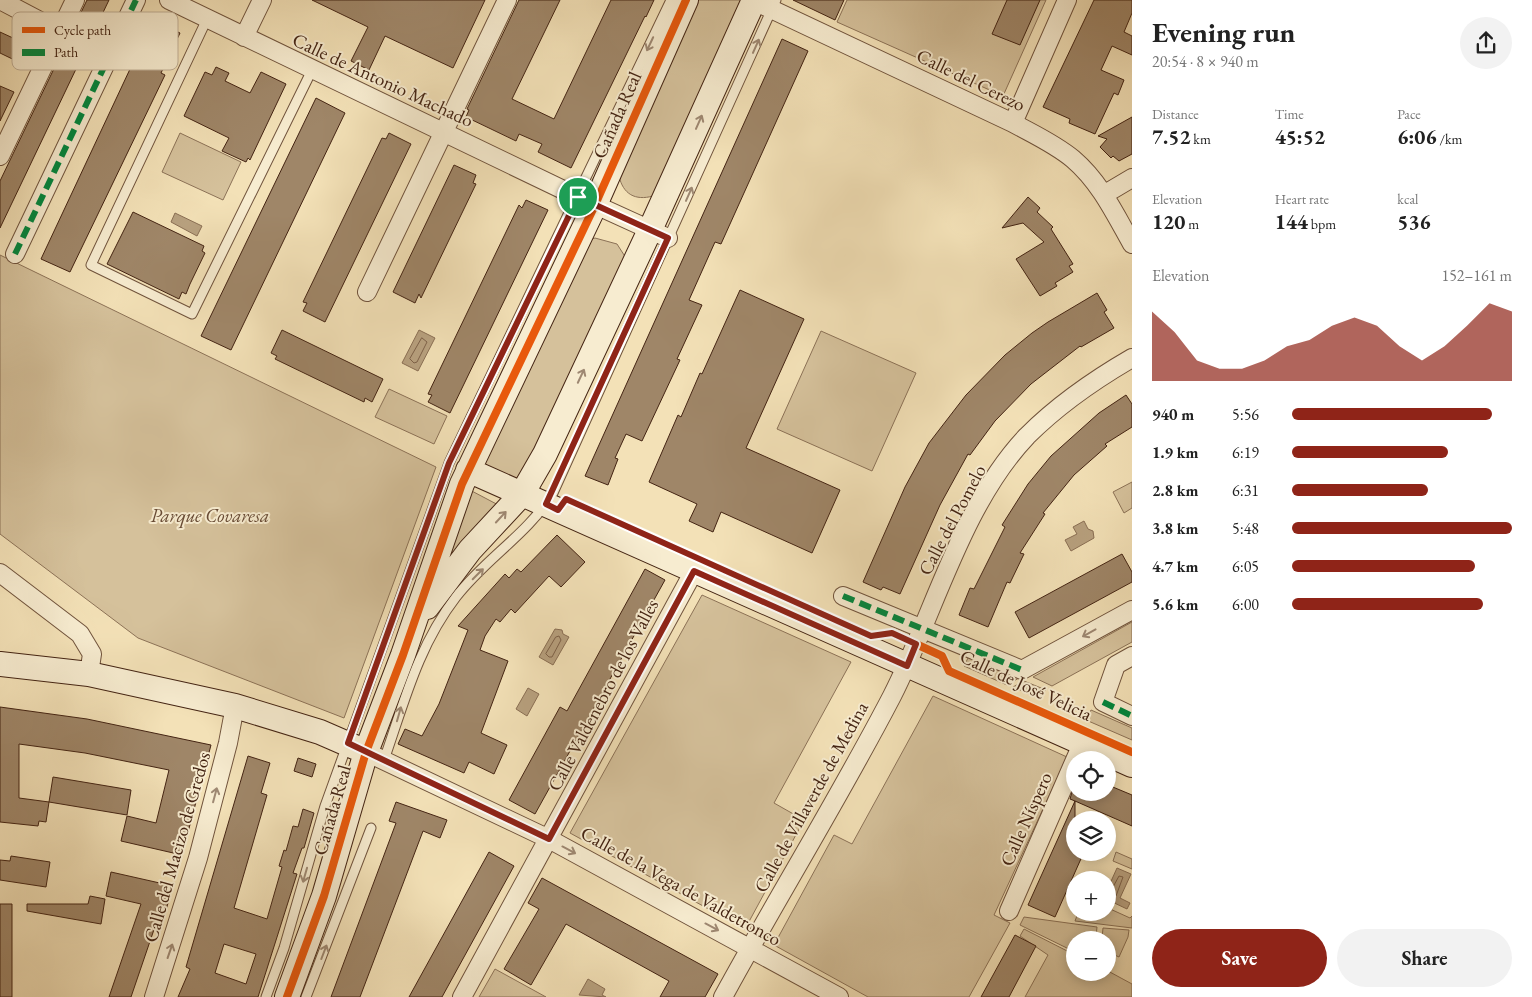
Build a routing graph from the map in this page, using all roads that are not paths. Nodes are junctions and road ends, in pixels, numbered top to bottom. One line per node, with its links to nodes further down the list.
1 (0, 0): 11 (street)
2 (75, 0): 12 (street)
3 (136, 0): 13 (street)
4 (169, 0): 14 (street, Calle de Antonio Machado)
5 (262, 0): 15 (street)
6 (507, 0): 20 (street)
7 (671, 0): 24 (lane, one-way to 24)
8 (686, 0): 24 (street, Cañada Real)
9 (1067, 0): 19 (street)
10 (764, 3): 19 (street, Calle del Cerezo); 25 (street, Cañada Real, one-way to 10)
11 (23, 12)
12 (69, 12)
13 (130, 12)
14 (207, 18): 15 (street, Calle de Antonio Machado); 18 (lane)
15 (244, 37): 18 (street, Calle de Antonio Machado)
16 (41, 70): 21 (street)
17 (103, 70): 27 (street)
18 (312, 70): 20 (street, Calle de Antonio Machado)
19 (1012, 123): 23 (street, Calle del Cerezo)
20 (443, 132): 24 (street, Calle de Antonio Machado); 28 (street)
21 (0, 156)
22 (1132, 178): 23 (street)
23 (1105, 194): 26 (street, Calle del Cerezo)
24 (586, 201): 25 (street, Calle de Antonio Machado); 30 (street, Cañada Real); 46 (lane)
25 (659, 234): 31 (street, Cañada Real, one-way to 25); 32 (lane)
26 (1132, 244)
27 (15, 254)
28 (367, 292)
29 (1132, 358): 37 (street, Calle del Pomelo)
30 (468, 470): 31 (street, Calle de José Velicia); 38 (street, Cañada Real)
31 (522, 494): 32 (street, Calle de José Velicia); 38 (street, Cañada Real, one-way to 31)
32 (546, 504): 33 (street, Calle de José Velicia); 46 (lane, one-way to 32)
33 (694, 571): 41 (street, Calle de José Velicia); 49 (street, Calle Valdenebro de los Valles)
34 (0, 573): 42 (street)
35 (837, 594): 37 (street, Calle de José Velicia)
36 (1132, 610): 37 (street, Calle de José Velicia, one-way to 37)
37 (922, 628): 41 (street, Calle del Pomelo)
38 (403, 655): 46 (street, Cañada Real)
39 (1132, 656): 44 (street, Calle de José Velicia)
40 (0, 664): 42 (street)
41 (907, 666): 45 (street, Calle de José Velicia); 51 (street, Calle de Villaverde de Medina)
42 (89, 674): 43 (street)
43 (235, 706): 46 (street); 52 (street, Calle del Macizo de Gredos, one-way to 43)
44 (1132, 716)
45 (1082, 744): 47 (street, Calle de José Velicia); 50 (street, Calle Níspero)
46 (366, 752): 49 (street, Calle de la Vega de Valdetronco); 53 (lane, one-way to 53); 54 (street, Cañada Real)
47 (1132, 765)
48 (371, 828): 55 (lane, one-way to 48)
49 (549, 839): 51 (street, Calle de la Vega de Valdetronco, one-way to 51); 56 (street, Calle Valdenebro de los Valles)
50 (1009, 911)
51 (750, 948): 57 (street, Calle de Villaverde de Medina); 58 (street, Calle de la Vega de Valdetronco)
52 (154, 997)
53 (266, 997)
54 (287, 997)
55 (306, 997)
56 (462, 997)
57 (723, 997)
58 (839, 997)

